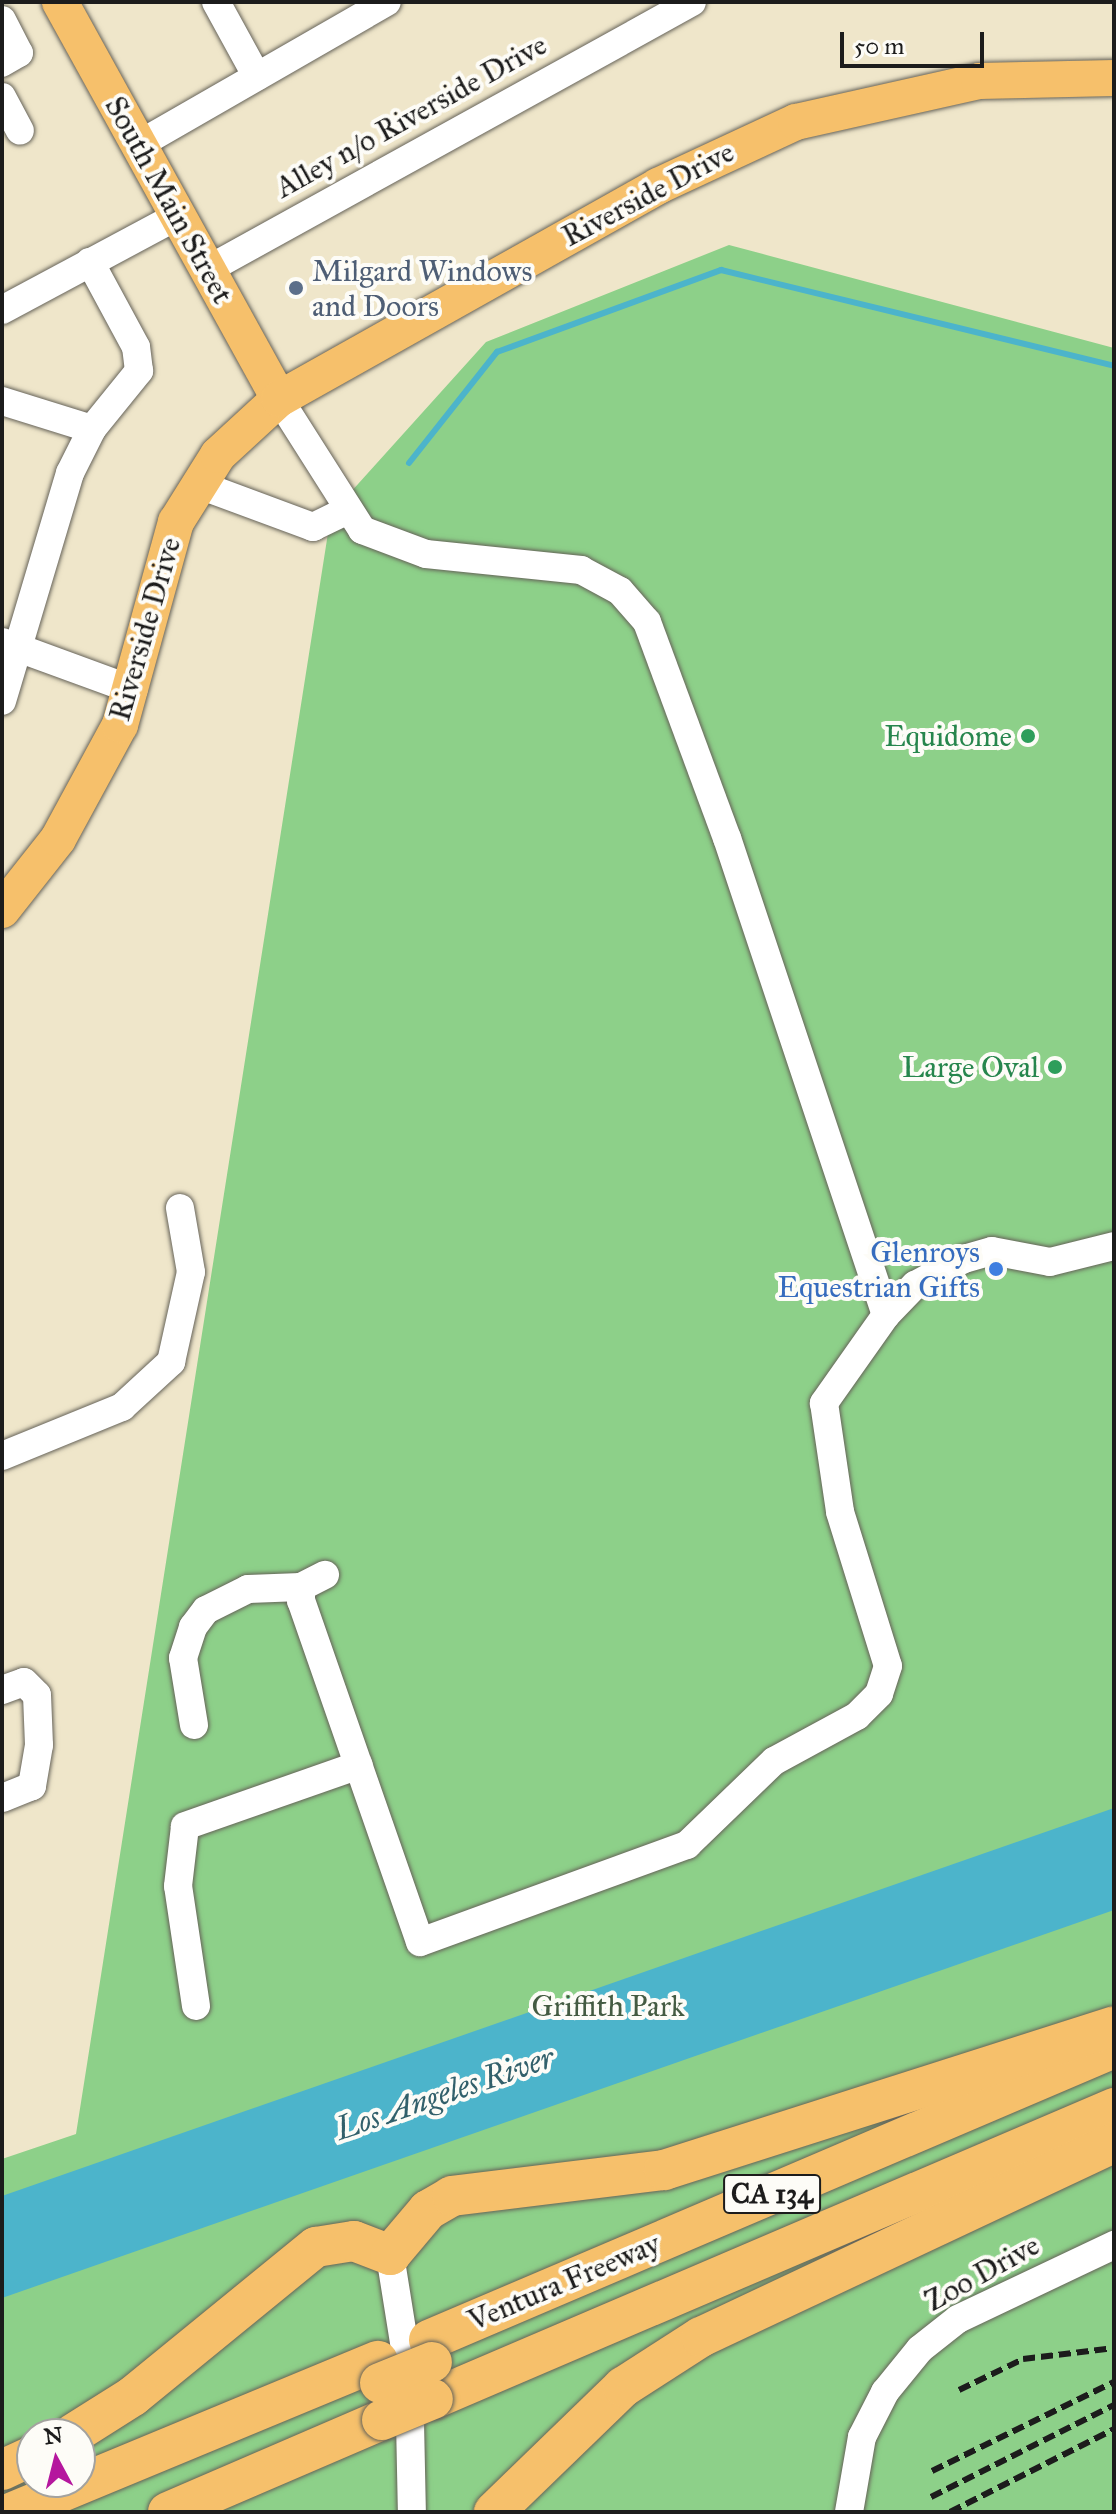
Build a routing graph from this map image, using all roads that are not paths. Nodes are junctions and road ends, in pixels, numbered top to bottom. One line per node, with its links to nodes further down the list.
1 (60, 2): 11 (main road, South Main Street)
2 (216, 2): 7 (street)
3 (387, 2): 7 (street)
4 (692, 2): 14 (street, Alley n/o Riverside Drive)
5 (2, 20): 6 (street)
6 (2, 63)
7 (257, 77): 11 (street)
8 (1114, 78): 16 (main road, Riverside Drive)
9 (2, 97): 10 (street)
10 (20, 131)
11 (138, 145): 12 (main road, South Main Street)
12 (177, 216): 13 (street); 14 (main road, South Main Street)
13 (90, 262): 15 (street); 18 (street)
14 (207, 270): 16 (main road, South Main Street)
15 (2, 310)
16 (279, 399): 19 (main road, Riverside Drive); 20 (street)
17 (2, 401): 18 (street)
18 (92, 429): 21 (street)
19 (197, 484): 20 (street); 22 (main road, Riverside Drive)
20 (344, 512): 27 (street)
21 (12, 646): 22 (street); 23 (street)
22 (133, 690): 24 (main road, Riverside Drive)
23 (2, 701)
24 (2, 910)
25 (180, 1208): 28 (street)
26 (1114, 1246): 27 (street)
27 (886, 1315): 31 (street)
28 (2, 1456)
29 (2, 1690): 32 (street)
30 (194, 1725): 31 (street)
31 (359, 1765): 33 (street)
32 (2, 1798)
33 (196, 2006)
34 (1114, 2026): 41 (highway)
35 (1114, 2048): 43 (highway, Ventura Freeway / CA 134)
36 (1114, 2071): 43 (highway)
37 (1114, 2085): 42 (highway)
38 (1114, 2108): 42 (highway, Ventura Freeway / CA 134)
39 (1114, 2143): 50 (highway)
40 (1114, 2245): 51 (street, Zoo Drive)
41 (390, 2255): 45 (highway); 49 (street)
42 (678, 2294): 43 (highway, Ventura Freeway / CA 134)
43 (431, 2367): 44 (highway, Ventura Freeway / CA 134, bridge); 44 (highway, Ventura Freeway / CA 134)
44 (380, 2388): 46 (highway, Ventura Freeway / CA 134); 47 (highway); 48 (highway, Ventura Freeway / CA 134)
45 (96, 2419)
46 (13, 2512)
47 (68, 2512)
48 (168, 2512)
49 (412, 2512)
50 (494, 2512)
51 (849, 2512)

